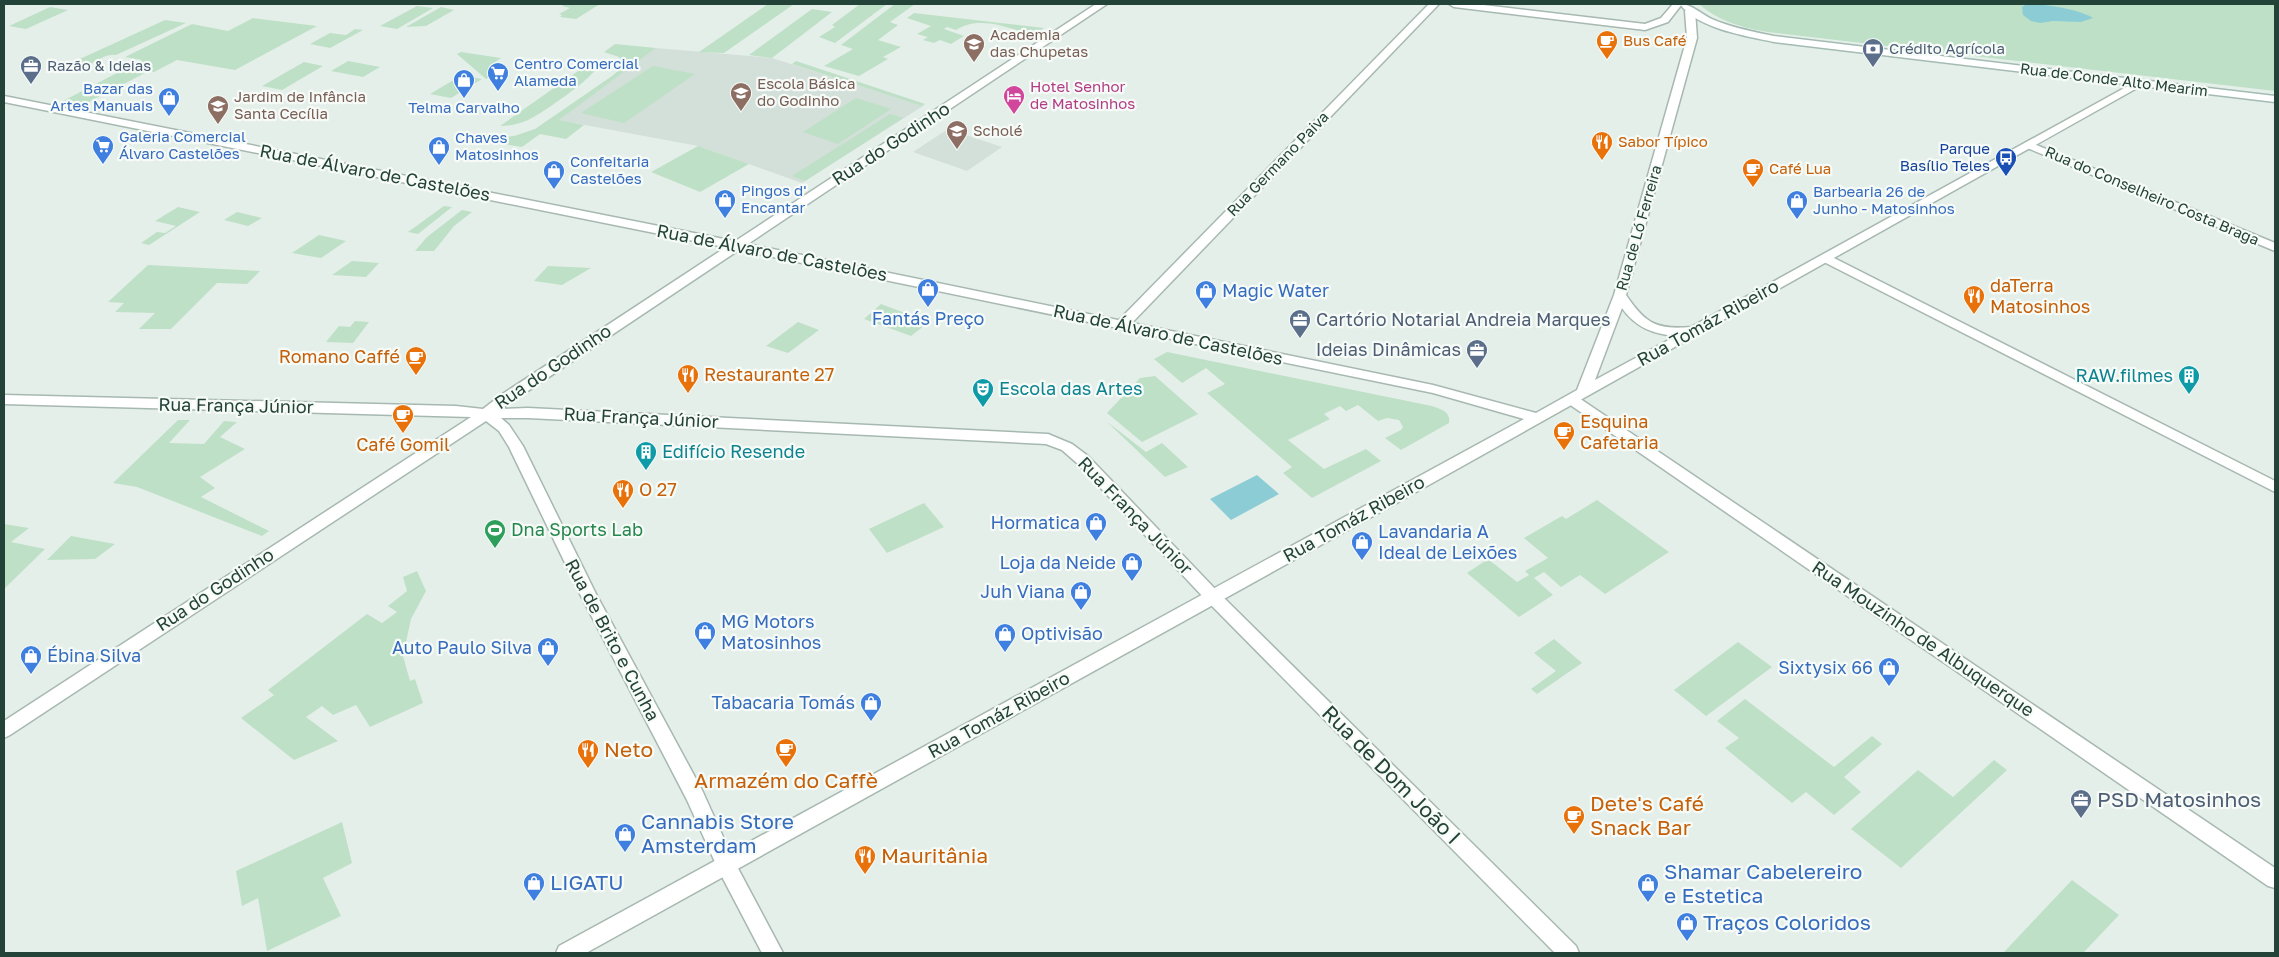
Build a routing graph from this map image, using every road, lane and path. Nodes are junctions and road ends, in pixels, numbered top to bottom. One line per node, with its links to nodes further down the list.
1 (1102, 4): 10 (street, Rua do Godinho)
2 (1434, 4): 14 (street, Rua Germano Paiva)
3 (1454, 4): 4 (street)
4 (1677, 4)
5 (1687, 7): 6 (street, Rua de Conde Alto Mearim); 13 (street, Rua de Ló Ferreira)
6 (2141, 83): 8 (street, Rua de Conde Alto Mearim); 9 (street, Rua Tomáz Ribeiro)
7 (4, 99): 10 (street, Rua de Álvaro de Castelões)
8 (2275, 99)
9 (2029, 145): 11 (street, Rua do Conselheiro Costa Braga); 12 (street, Rua Tomáz Ribeiro)
10 (734, 245): 14 (street, Rua de Álvaro de Castelões); 18 (street, Rua do Godinho)
11 (2275, 247)
12 (1826, 258): 15 (street, Rua Tomáz Ribeiro); 20 (street)
13 (1620, 295): 15 (street); 16 (street, Rua de Ló Ferreira)
14 (1122, 325): 19 (street, Rua de Álvaro de Castelões)
15 (1694, 331): 16 (street, Rua Tomáz Ribeiro)
16 (1577, 396): 19 (street, Rua Tomáz Ribeiro); 24 (street, Rua Mouzinho de Albuquerque)
17 (4, 399): 18 (street, Rua França Júnior)
18 (486, 414): 21 (street, Rua França Júnior); 22 (street, Rua do Godinho); 23 (street, Rua de Brito e Cunha)
19 (1537, 418): 21 (street, Rua Tomáz Ribeiro)
20 (2275, 487)
21 (1213, 597): 23 (street, Rua Tomáz Ribeiro); 27 (street, Rua de Dom João I)
22 (4, 730)
23 (726, 865): 25 (street, Rua Tomáz Ribeiro); 26 (street, Rua de Brito e Cunha)
24 (2275, 878)
25 (566, 953)
26 (773, 953)
27 (1570, 953)

